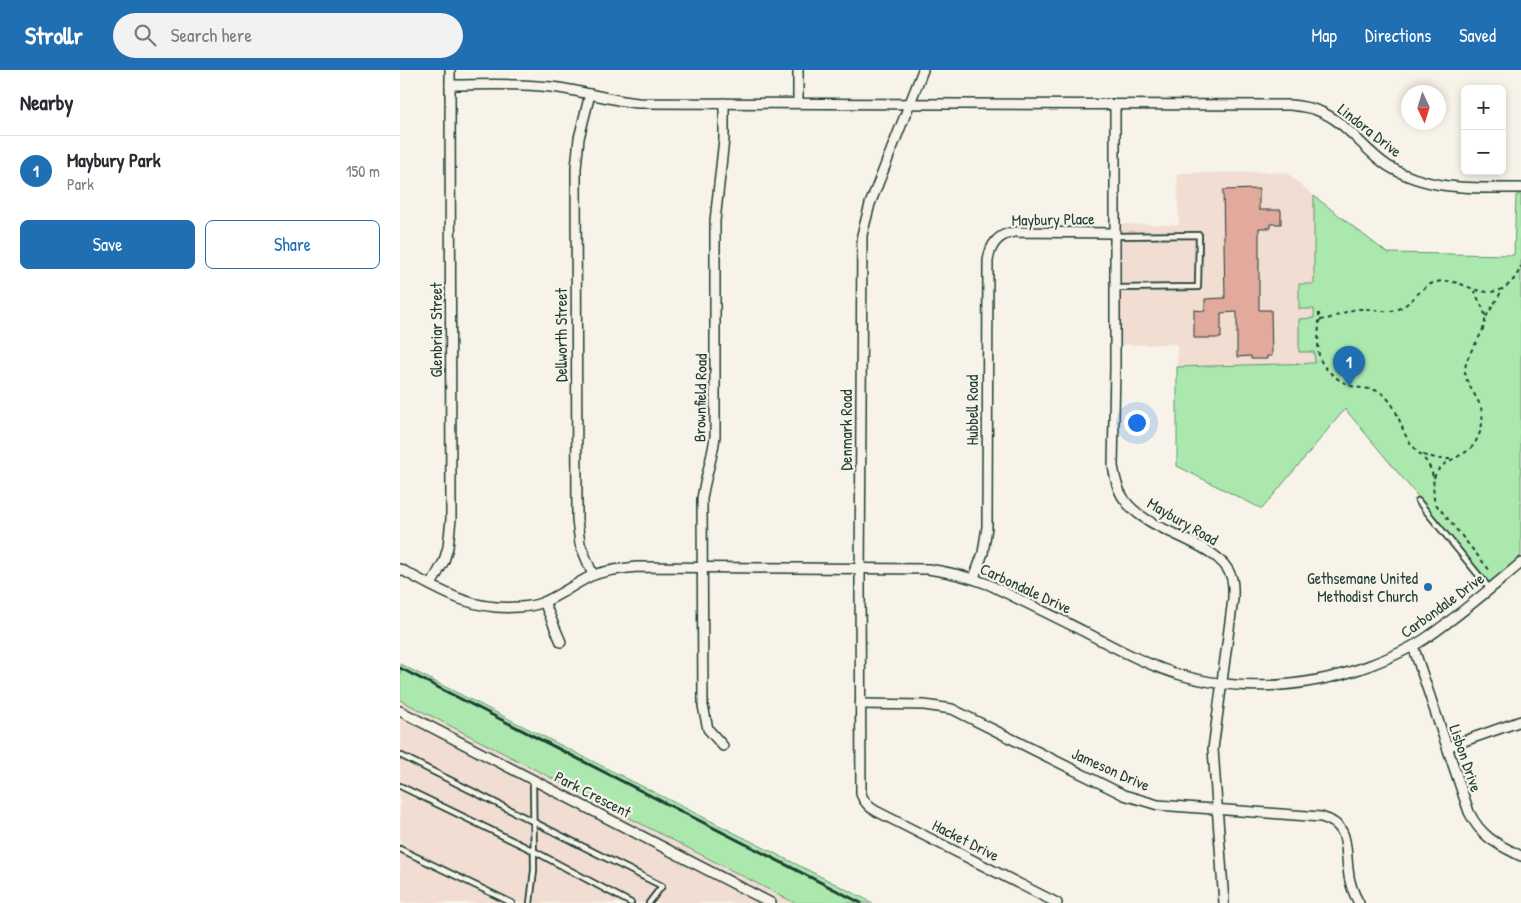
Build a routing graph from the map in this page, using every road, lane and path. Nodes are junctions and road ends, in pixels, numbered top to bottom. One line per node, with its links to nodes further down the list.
1 (450, 70): 4 (street, Glenbriar Street)
2 (798, 70): 7 (street)
3 (923, 70): 8 (street, Denmark Road)
4 (450, 85): 5 (street, Lindora Drive); 31 (street, Glenbriar Street)
5 (590, 94): 6 (street, Lindora Drive); 29 (street, Dellworth Street)
6 (724, 103): 7 (street, Lindora Drive); 25 (street, Brownfield Road)
7 (798, 103): 8 (street, Lindora Drive)
8 (910, 104): 9 (street, Lindora Drive); 26 (street, Denmark Road)
9 (1115, 105): 10 (street, Lindora Drive); 11 (street, Maybury Road)
10 (1521, 188)
11 (1114, 234): 12 (street, Maybury Place); 14 (street, Maybury Road); 14 (lane)
12 (995, 242): 30 (street, Hubbell Road)
13 (1521, 266): 16 (path)
14 (1114, 288): 36 (street, Maybury Road)
15 (1474, 289): 16 (path); 18 (path); 19 (path)
16 (1503, 289): 18 (path)
17 (1318, 313): 19 (path)
18 (1486, 316): 21 (path)
19 (1319, 320): 20 (path)
20 (1422, 455): 21 (path); 22 (path)
21 (1450, 459): 22 (path)
22 (1433, 483): 28 (path)
23 (1418, 501): 32 (lane)
24 (1521, 563): 32 (street, Carbondale Drive)
25 (703, 567): 26 (street, Carbondale Drive); 29 (street, Carbondale Drive); 40 (street, Brownfield Road)
26 (860, 568): 30 (street, Carbondale Drive); 37 (street, Denmark Road)
27 (400, 569): 31 (street, Carbondale Drive)
28 (1491, 572)
29 (593, 576): 33 (street, Carbondale Drive)
30 (974, 578): 36 (street, Carbondale Drive)
31 (431, 585): 33 (street, Carbondale Drive)
32 (1490, 589): 35 (street, Carbondale Drive)
33 (544, 602): 34 (street)
34 (561, 642)
35 (1413, 646): 36 (street, Carbondale Drive); 41 (street, Lisbon Drive)
36 (1221, 683): 46 (street, Maybury Road)
37 (860, 704): 45 (street, Denmark Road); 46 (street, Jameson Drive)
38 (400, 711): 43 (street, Park Crescent)
39 (1521, 721): 41 (street)
40 (723, 746)
41 (1446, 747): 50 (street, Lisbon Drive)
42 (400, 755): 47 (lane)
43 (533, 780): 47 (lane); 55 (street, Park Crescent)
44 (400, 786): 49 (lane)
45 (863, 800): 56 (street, Hacket Drive)
46 (1216, 810): 57 (street, Maybury Road); 58 (street, Jameson Drive)
47 (534, 822): 49 (lane); 54 (lane)
48 (400, 849): 51 (lane)
49 (534, 851): 52 (lane); 53 (lane)
50 (1521, 856)
51 (512, 903)
52 (530, 903)
53 (631, 903)
54 (649, 903)
55 (772, 903)
56 (1057, 903)
57 (1224, 903)
58 (1359, 903)

